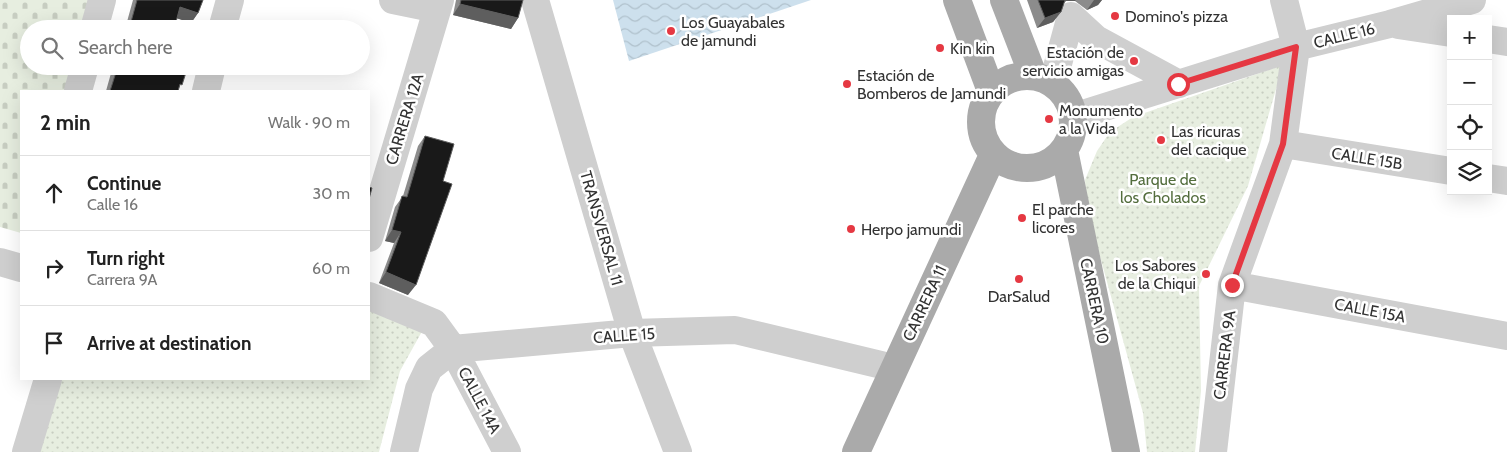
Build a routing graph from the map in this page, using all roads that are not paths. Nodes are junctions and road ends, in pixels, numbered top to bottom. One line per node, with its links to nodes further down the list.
1 (102, 0): 10 (street)
2 (230, 0): 11 (street)
3 (393, 0): 9 (street)
4 (535, 0): 36 (street, TRANSVERSAL 11)
5 (957, 0): 23 (main road)
6 (1004, 0): 19 (main road)
7 (1284, 0): 16 (street, CARRERA 9A)
8 (1472, 0): 12 (street, CALLE 16)
9 (439, 4): 31 (street, CARRERA 12A)
10 (96, 20)
11 (224, 20)
12 (1390, 24): 13 (street); 16 (street, CALLE 16)
13 (1447, 32)
14 (1492, 40): 15 (street)
15 (1507, 42)
16 (1296, 47): 20 (street, CALLE 16); 25 (street, CARRERA 9A)
17 (82, 75): 21 (street)
18 (210, 75): 22 (street)
19 (1043, 79): 20 (street); 23 (main road); 24 (main road)
20 (1178, 84): 24 (street, CALLE 16)
21 (78, 90)
22 (206, 90)
23 (991, 92): 27 (main road)
24 (1073, 117): 26 (main road)
25 (1283, 144): 28 (street, CALLE 15B); 34 (street, CARRERA 9A)
26 (1064, 150): 27 (main road); 46 (main road, CARRERA 10)
27 (993, 154): 39 (main road, CARRERA 11)
28 (1447, 171)
29 (1492, 179): 30 (street)
30 (1507, 181)
31 (370, 235)
32 (0, 262): 33 (street)
33 (20, 268)
34 (1232, 285): 37 (street, CALLE 15A); 47 (street, CARRERA 9A)
35 (370, 296): 38 (street)
36 (632, 333): 38 (street, CALLE 15); 39 (street, CALLE 15); 44 (street, TRANSVERSAL 11)
37 (1507, 336)
38 (453, 349): 42 (street); 43 (street, CALLE 14A)
39 (894, 368): 45 (main road, CARRERA 11)
40 (48, 380): 41 (street)
41 (26, 452)
42 (404, 452)
43 (507, 452)
44 (678, 452)
45 (856, 452)
46 (1126, 452)
47 (1213, 452)

